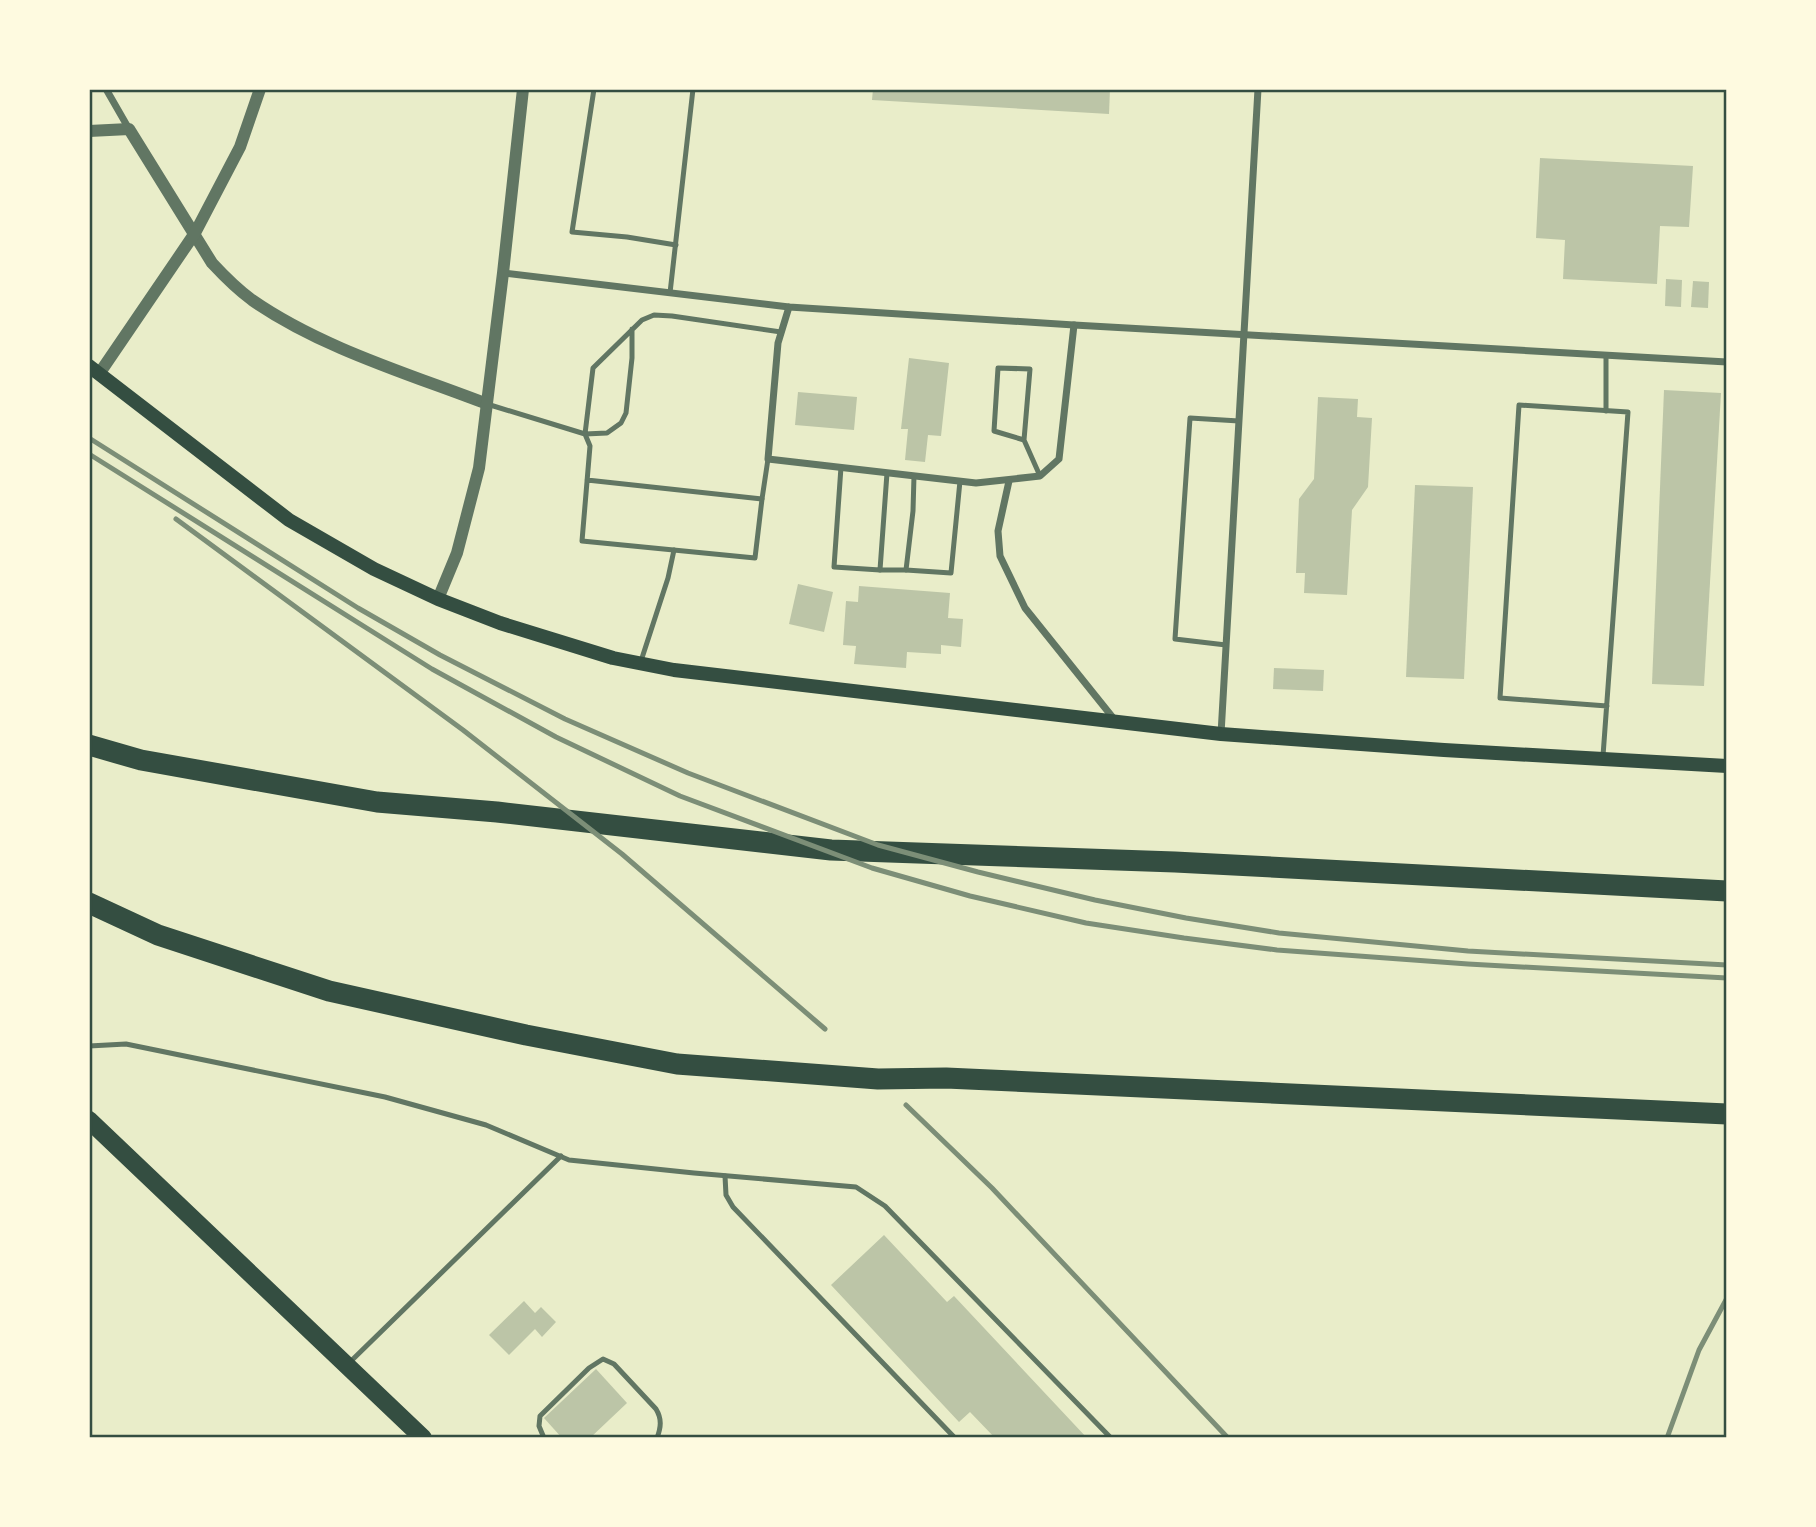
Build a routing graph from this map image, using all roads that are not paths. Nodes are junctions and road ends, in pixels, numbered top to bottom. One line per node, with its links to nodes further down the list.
1 (106, 89): 7 (street)
2 (260, 89): 9 (street)
3 (523, 89): 11 (street)
4 (594, 89): 10 (lane)
5 (693, 89): 10 (lane)
6 (1258, 89): 17 (street)
7 (129, 129): 8 (street); 9 (street)
8 (89, 131)
9 (195, 233): 20 (street); 21 (street)
10 (676, 245): 12 (lane)
11 (503, 273): 12 (street); 21 (street)
12 (670, 293): 13 (street)
13 (789, 307): 14 (street); 16 (street)
14 (1074, 325): 17 (street); 30 (street)
15 (632, 329): 16 (lane); 24 (lane); 24 (lane)
16 (782, 332): 26 (street)
17 (1244, 334): 18 (street); 23 (street)
18 (1606, 355): 19 (street); 22 (lane)
19 (1727, 362)
20 (94, 370): 38 (main road)
21 (487, 404): 24 (lane); 38 (street)
22 (1606, 411): 41 (lane); 41 (lane)
23 (1239, 421): 39 (street); 39 (lane)
24 (585, 434): 31 (lane)
25 (1024, 440): 25 (lane); 30 (lane)
26 (768, 459): 27 (street); 34 (lane)
27 (841, 467): 28 (street); 36 (lane)
28 (887, 473): 29 (street); 36 (lane)
29 (914, 476): 32 (street); 37 (lane)
30 (1040, 476): 33 (street)
31 (587, 480): 34 (lane); 35 (lane)
32 (960, 481): 33 (street); 37 (lane)
33 (1009, 481): 42 (street)
34 (762, 499): 35 (lane)
35 (674, 550): 40 (lane)
36 (880, 570): 37 (lane)
37 (906, 570)
38 (438, 599): 40 (main road)
39 (1226, 645): 43 (street)
40 (640, 663): 42 (main road)
41 (1607, 706): 45 (lane)
42 (1117, 722): 43 (main road)
43 (1221, 734): 45 (main road)
44 (89, 746): 47 (highway)
45 (1603, 759): 46 (main road)
46 (1727, 766)
47 (1727, 891)
48 (89, 903): 50 (highway)
49 (89, 1046): 52 (lane)
50 (1727, 1114)
51 (89, 1120): 54 (main road)
52 (561, 1156): 53 (lane); 54 (lane)
53 (724, 1176): 58 (lane); 59 (lane)
54 (347, 1365): 55 (main road)
55 (423, 1438)
56 (544, 1438): 57 (lane)
57 (657, 1438)
58 (955, 1438)
59 (1111, 1438)

